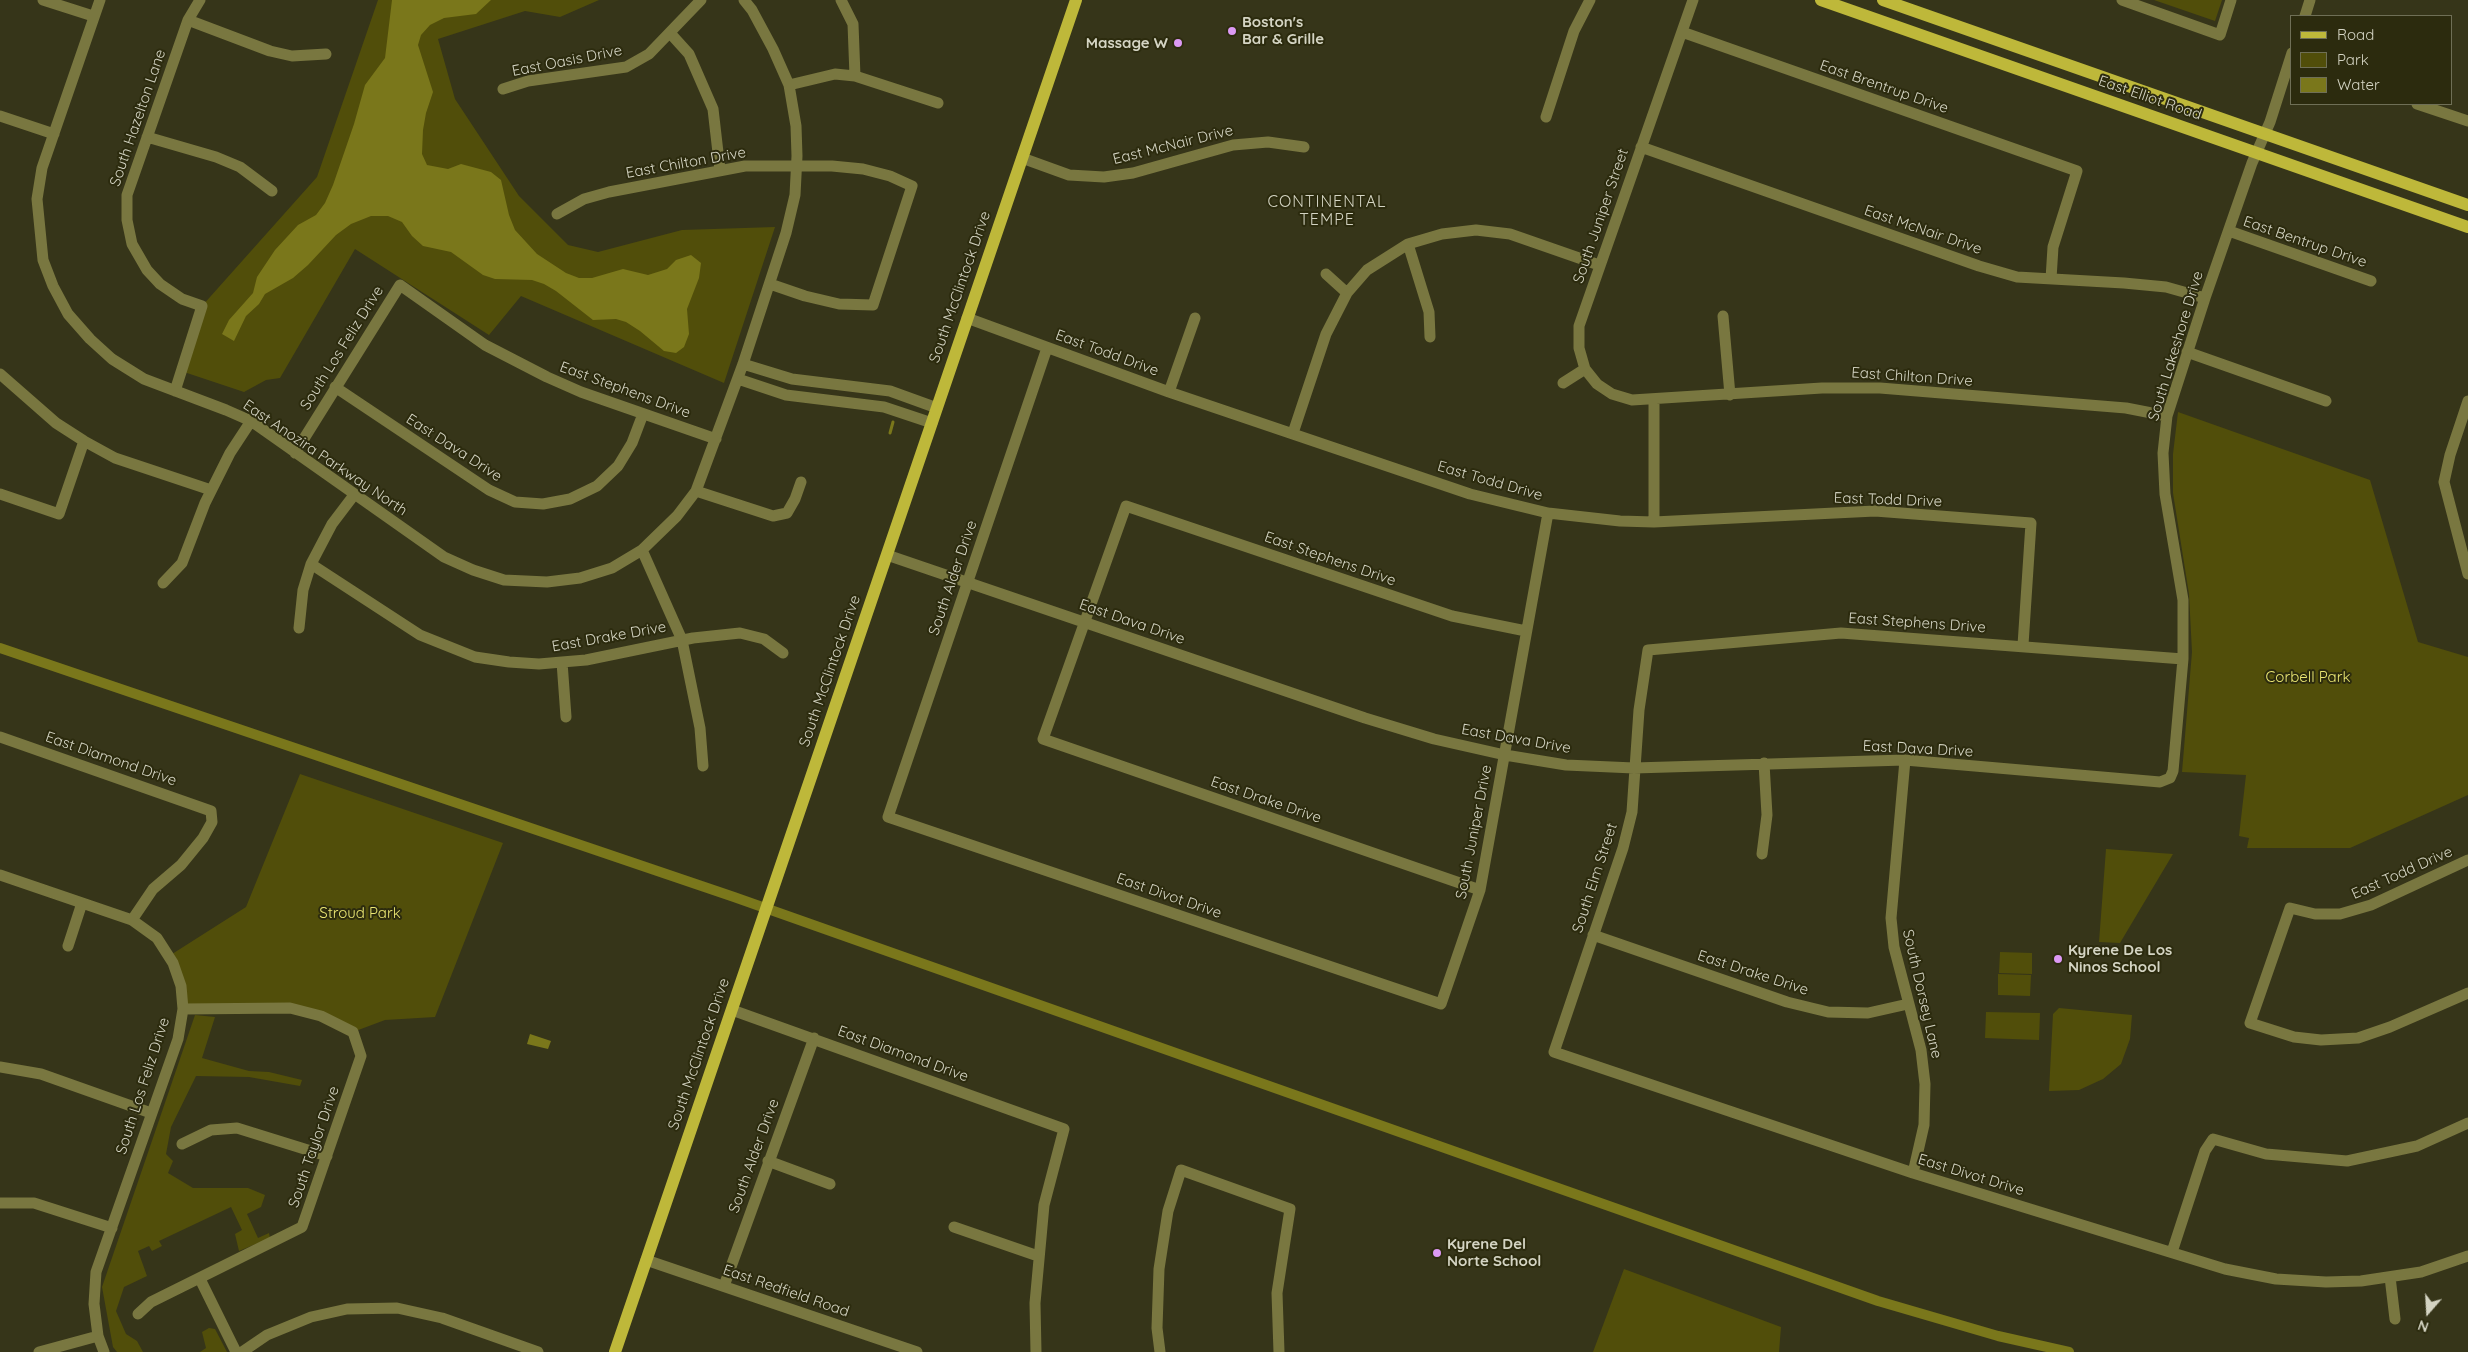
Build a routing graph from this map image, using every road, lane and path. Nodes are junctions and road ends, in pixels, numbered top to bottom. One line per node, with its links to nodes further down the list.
1 (42, 0): 17 (street)
2 (100, 0): 17 (street, East Anozira Parkway North)
3 (200, 0): 18 (street, South Hazelton Lane)
4 (701, 0): 20 (street, East Oasis Drive)
5 (744, 0): 24 (street, East Anozira Parkway North)
6 (841, 0): 23 (street)
7 (1076, 0): 37 (main road, South McClintock Drive)
8 (1590, 0): 29 (street)
9 (1693, 0): 19 (street, South Juniper Street)
10 (1821, 0): 15 (main road, East Elliot Road)
11 (1883, 0): 31 (main road, East Elliot Road)
12 (2122, 0): 13 (street)
13 (2231, 0)
14 (2310, 0): 16 (street)
15 (1839, 3): 36 (main road, East Elliot Road)
16 (2305, 15)
17 (93, 16): 32 (street, East Anozira Parkway North)
18 (188, 20): 21 (street); 33 (street, South Hazelton Lane)
19 (1682, 32): 35 (street, South Juniper Street); 48 (street, East Brentrup Drive)
20 (670, 33): 25 (street, East Oasis Drive); 39 (street)
21 (326, 54)
22 (2290, 60): 31 (street, South Lakeshore Drive)
23 (855, 76): 24 (street); 26 (street)
24 (789, 85): 38 (street, East Anozira Parkway North)
25 (503, 89)
26 (938, 103)
27 (2420, 105): 30 (street)
28 (0, 116): 32 (street)
29 (1546, 117)
30 (2468, 121)
31 (2265, 133): 36 (street, South Lakeshore Drive); 41 (main road, East Elliot Road)
32 (54, 134): 66 (street, East Anozira Parkway North)
33 (147, 137): 40 (street); 66 (street, South Hazelton Lane)
34 (1304, 147): 37 (street, East McNair Drive)
35 (1641, 147): 46 (street, South Juniper Street); 48 (street, East McNair Drive)
36 (2256, 152): 43 (main road, East Elliot Road); 44 (street, South Lakeshore Drive)
37 (1022, 158): 55 (main road, South McClintock Drive)
38 (797, 166): 39 (street, East Chilton Drive); 50 (street, East Anozira Parkway North); 50 (street, East Chilton Drive)
39 (720, 170): 42 (street, East Chilton Drive)
40 (272, 191)
41 (2468, 205)
42 (557, 214)
43 (2468, 227)
44 (2228, 231): 49 (street, East Bentrup Drive); 53 (street, South Lakeshore Drive)
45 (1408, 244): 46 (street); 52 (street); 57 (street)
46 (1599, 265): 61 (street, South Juniper Street)
47 (1326, 274): 52 (street)
48 (2051, 280): 53 (street, East McNair Drive)
49 (2371, 281)
50 (770, 284): 60 (street, East Anozira Parkway North)
51 (400, 285): 65 (street, South Los Feliz Drive); 73 (street, East Stephens Drive)
52 (1347, 293): 77 (street)
53 (2205, 298): 59 (street, South Lakeshore Drive)
54 (1723, 316): 68 (street)
55 (967, 318): 58 (street, East Todd Drive); 72 (main road, South McClintock Drive)
56 (1195, 318): 67 (street)
57 (1430, 337)
58 (1047, 348): 67 (street, East Todd Drive); 92 (street, South Alder Drive)
59 (2187, 352): 70 (street); 74 (street, South Lakeshore Drive)
60 (743, 364): 63 (street, East Anozira Parkway North); 72 (street)
61 (1585, 369): 64 (street); 69 (street, South Juniper Street)
62 (0, 374): 79 (street)
63 (738, 379): 76 (street); 78 (street, East Anozira Parkway North)
64 (1563, 383)
65 (335, 387): 73 (street, East Dava Drive); 80 (street, South Los Feliz Drive)
66 (175, 391): 75 (street, East Anozira Parkway North)
67 (1170, 392): 77 (street, East Todd Drive)
68 (1730, 395): 69 (street, East Chilton Drive); 74 (street, East Chilton Drive)
69 (1654, 400): 87 (street)
70 (2326, 400)
71 (2468, 401): 91 (street)
72 (937, 408): 76 (main road, South McClintock Drive)
73 (643, 414): 78 (street, East Stephens Drive)
74 (2167, 416): 101 (street, South Lakeshore Drive)
75 (251, 421): 80 (street, East Anozira Parkway North); 82 (street)
76 (932, 422): 89 (main road, South McClintock Drive)
77 (1293, 433): 86 (street, East Todd Drive)
78 (716, 439): 83 (street, East Anozira Parkway North)
79 (84, 441): 82 (street); 84 (street)
80 (295, 453): 85 (street, East Anozira Parkway North)
81 (801, 482): 83 (street)
82 (211, 490): 93 (street)
83 (696, 491): 88 (street, East Anozira Parkway North)
84 (0, 494)
85 (354, 495): 88 (street, East Anozira Parkway North); 90 (street)
86 (1548, 513): 87 (street, East Todd Drive); 96 (street, South Juniper Drive)
87 (1654, 522): 98 (street, East Todd Drive)
88 (642, 550): 97 (street)
89 (887, 555): 92 (street, East Dava Drive); 124 (main road, South McClintock Drive)
90 (311, 564): 95 (street); 102 (street, East Drake Drive)
91 (2468, 574)
92 (966, 582): 94 (street, East Dava Drive); 111 (street, South Alder Drive)
93 (163, 584)
94 (1084, 621): 96 (street, East Stephens Drive); 105 (street, East Dava Drive); 115 (street, East Drake Drive)
95 (299, 628)
96 (1526, 630): 105 (street, South Juniper Drive)
97 (682, 640): 100 (street, East Drake Drive); 102 (street, East Drake Drive); 108 (street)
98 (2023, 645): 99 (street, East Stephens Drive); 101 (street, East Stephens Drive)
99 (1648, 650): 109 (street, South Elm Street)
100 (783, 653)
101 (2183, 659): 110 (street, South Lakeshore Drive)
102 (562, 662): 103 (street)
103 (566, 718)
104 (0, 737): 117 (street, East Diamond Drive)
105 (1504, 754): 109 (street, East Dava Drive); 115 (street, South Juniper Drive)
106 (1905, 760): 107 (street, East Dava Drive); 110 (street, East Dava Drive); 122 (street, South Dorsey Lane)
107 (1764, 763): 109 (street, East Dava Drive); 112 (street)
108 (703, 766)
109 (1634, 768): 118 (street, South Elm Street)
110 (2170, 778)
111 (888, 817): 121 (street, East Divot Drive)
112 (1762, 854)
113 (2468, 860): 120 (street, East Todd Drive)
114 (0, 875): 116 (street)
115 (1480, 890): 121 (street, South Juniper Drive)
116 (82, 903): 117 (street); 119 (street)
117 (132, 920): 123 (street, South Los Feliz Drive)
118 (1593, 935): 122 (street, East Drake Drive); 126 (street, South Elm Street)
119 (68, 946)
120 (2467, 996)
121 (1441, 1004)
122 (1908, 1004): 133 (street, South Dorsey Lane)
123 (183, 1009): 128 (street, South Los Feliz Drive); 131 (street, South Taylor Drive)
124 (732, 1010): 125 (street, East Diamond Drive); 141 (main road, South McClintock Drive)
125 (814, 1038): 132 (street, South Alder Drive); 139 (street, East Diamond Drive)
126 (1554, 1052): 133 (street, East Divot Drive)
127 (0, 1067): 128 (street)
128 (151, 1113): 137 (street, South Los Feliz Drive)
129 (2468, 1123): 138 (street)
130 (182, 1144): 131 (street)
131 (327, 1156): 143 (street, South Taylor Drive)
132 (768, 1162): 134 (street); 144 (street, South Alder Drive)
133 (1912, 1174): 138 (street, East Divot Drive)
134 (830, 1184)
135 (0, 1203): 137 (street)
136 (954, 1227): 139 (street)
137 (112, 1228): 147 (street, South Los Feliz Drive)
138 (2172, 1252): 142 (street, East Divot Drive)
139 (1038, 1256): 155 (street)
140 (2468, 1256): 142 (street, East Divot Drive)
141 (646, 1260): 144 (street, East Redfield Road); 153 (main road, South McClintock Drive)
142 (2390, 1278): 146 (street)
143 (200, 1279): 145 (street, South Taylor Drive); 150 (street)
144 (724, 1286): 154 (street, East Redfield Road)
145 (138, 1314)
146 (2396, 1320)
147 (98, 1336): 148 (street); 149 (street, South Los Feliz Drive)
148 (39, 1352)
149 (104, 1352)
150 (236, 1352)
151 (242, 1352): 152 (street)
152 (538, 1352)
153 (615, 1352)
154 (917, 1352)
155 (1036, 1352)
156 (1160, 1352): 157 (street)
157 (1279, 1352)

